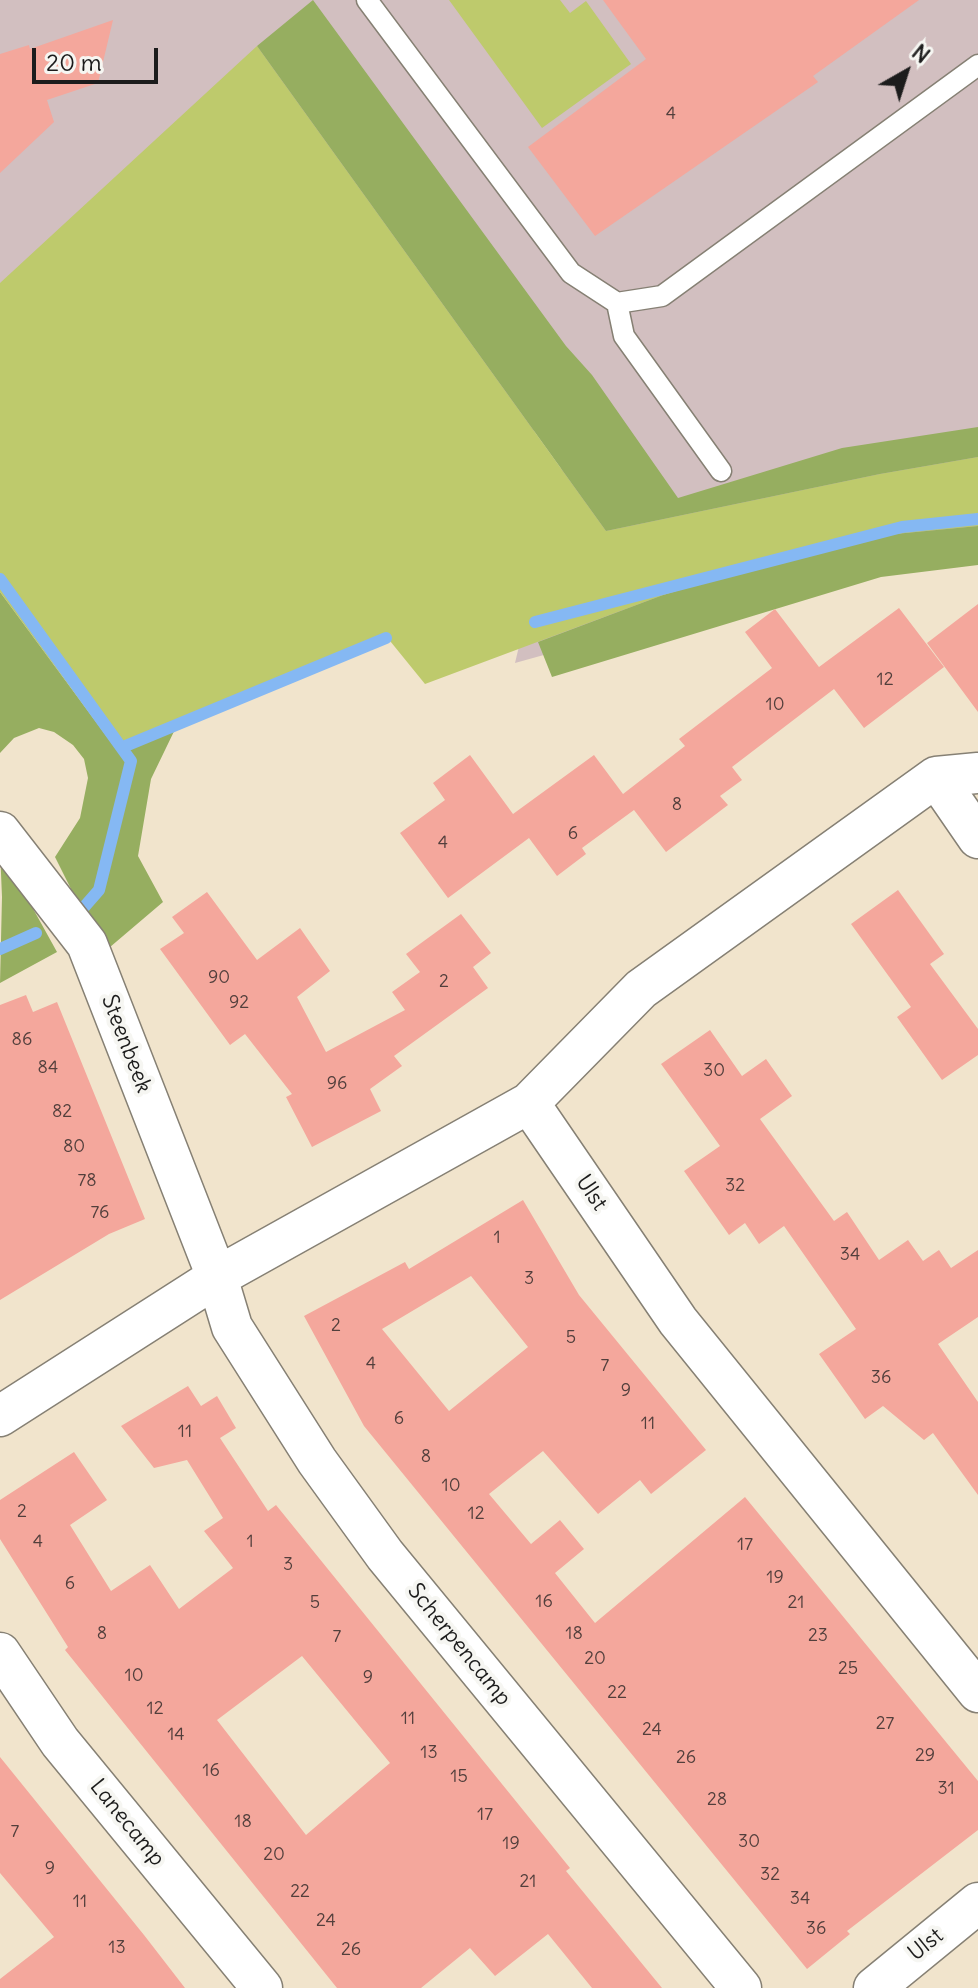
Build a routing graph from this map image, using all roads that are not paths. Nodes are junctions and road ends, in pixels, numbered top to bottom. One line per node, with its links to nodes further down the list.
1 (367, 0): 3 (lane)
2 (978, 65): 3 (lane)
3 (617, 303): 4 (lane)
4 (721, 471)
5 (978, 773): 6 (street)
6 (936, 777): 8 (street); 9 (street)
7 (0, 832): 10 (street, Steenbeek)
8 (978, 838)
9 (529, 1103): 10 (street); 13 (street, Ulst)
10 (217, 1277): 11 (street); 16 (street, Scherpencamp)
11 (0, 1416)
12 (0, 1653): 15 (street, Lanecamp)
13 (978, 1692)
14 (978, 1903): 17 (street, Ulst)
15 (262, 1988)
16 (741, 1988)
17 (874, 1988)

